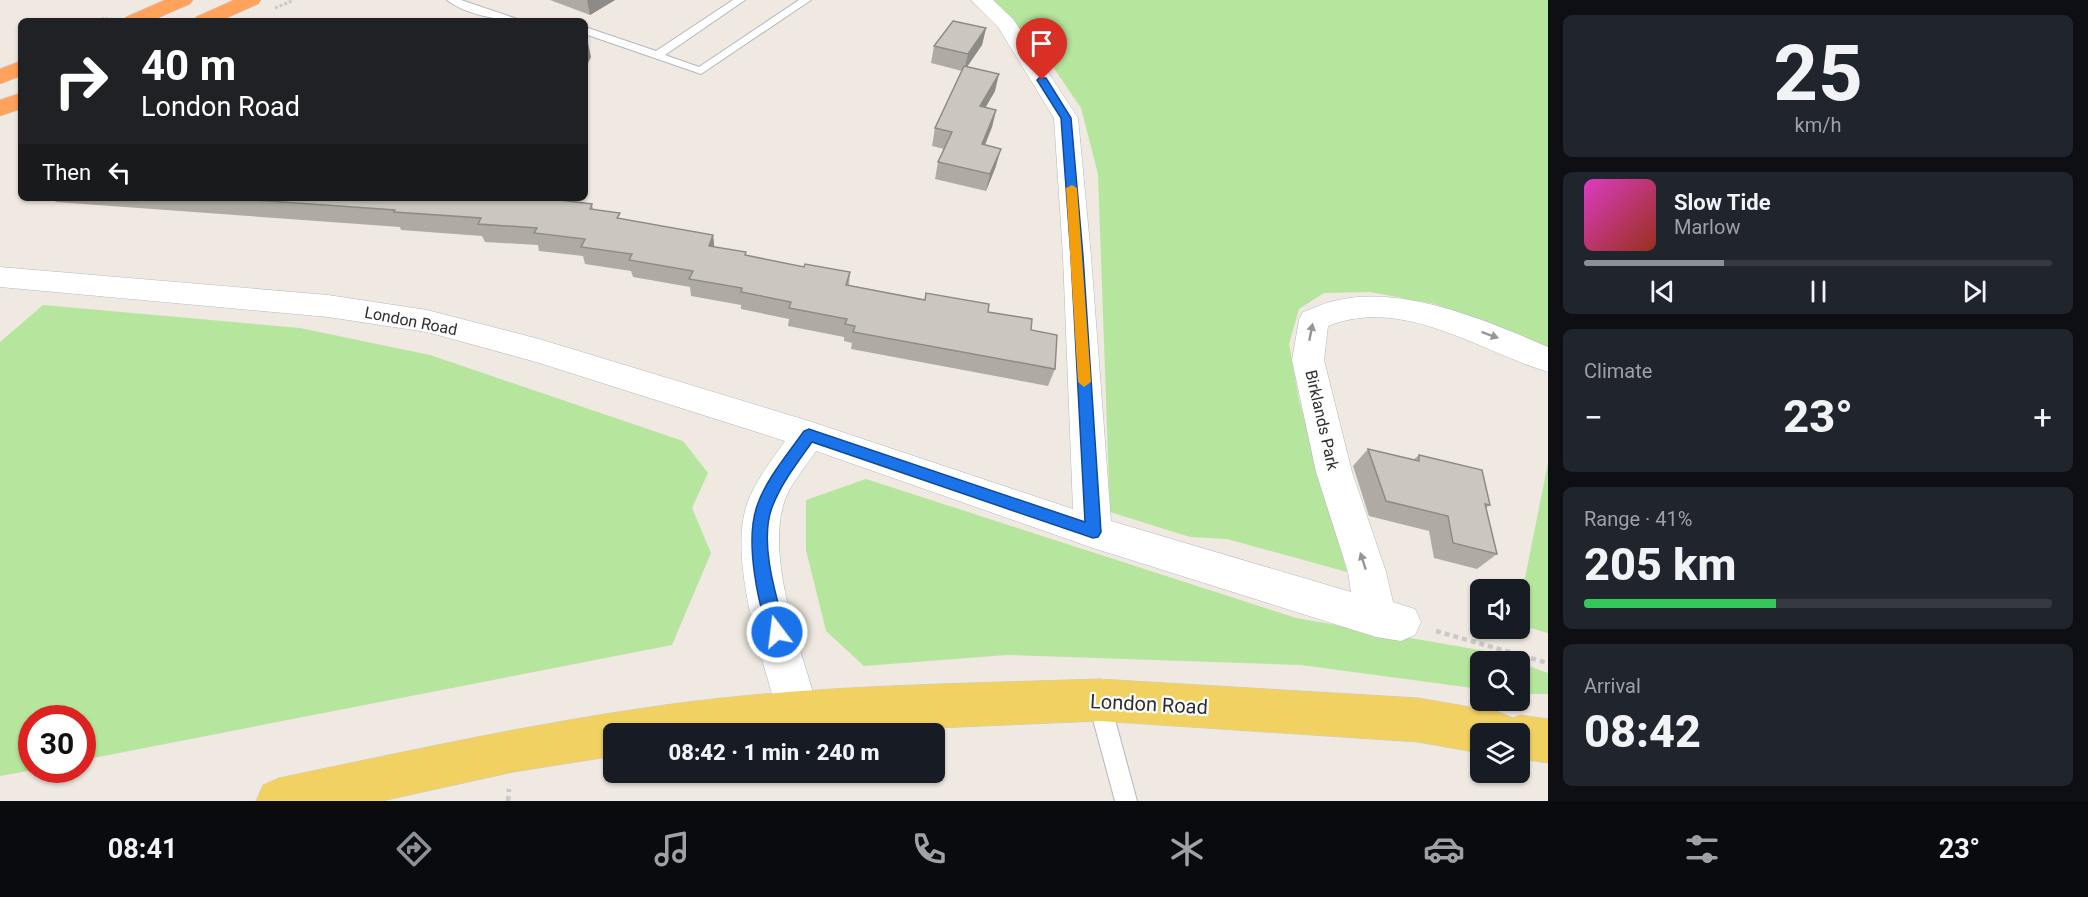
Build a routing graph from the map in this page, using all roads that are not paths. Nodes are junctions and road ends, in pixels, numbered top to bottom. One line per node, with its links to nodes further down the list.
1 (183, 0): 7 (highway)
2 (250, 0): 8 (highway)
3 (452, 0): 9 (lane)
4 (740, 0): 11 (lane)
5 (806, 0): 11 (lane)
6 (981, 0): 19 (street)
7 (140, 18)
8 (210, 18)
9 (506, 18)
10 (588, 31): 11 (lane)
11 (658, 55)
12 (18, 69): 13 (highway)
13 (0, 77)
14 (18, 101): 15 (highway)
15 (0, 109)
16 (0, 277): 18 (street, London Road)
17 (1548, 360): 20 (street, Birklands Park, one-way to 17)
18 (809, 435): 19 (street, London Road); 22 (street)
19 (1093, 532): 20 (street, London Road)
20 (1389, 620)
21 (1099, 700): 22 (main road, London Road); 24 (main road, London Road); 29 (lane)
22 (798, 712): 23 (main road, London Road)
23 (695, 723)
24 (1470, 729)
25 (603, 736): 28 (main road, London Road)
26 (1530, 738): 27 (main road)
27 (1548, 741)
28 (279, 801)
29 (1126, 801)

